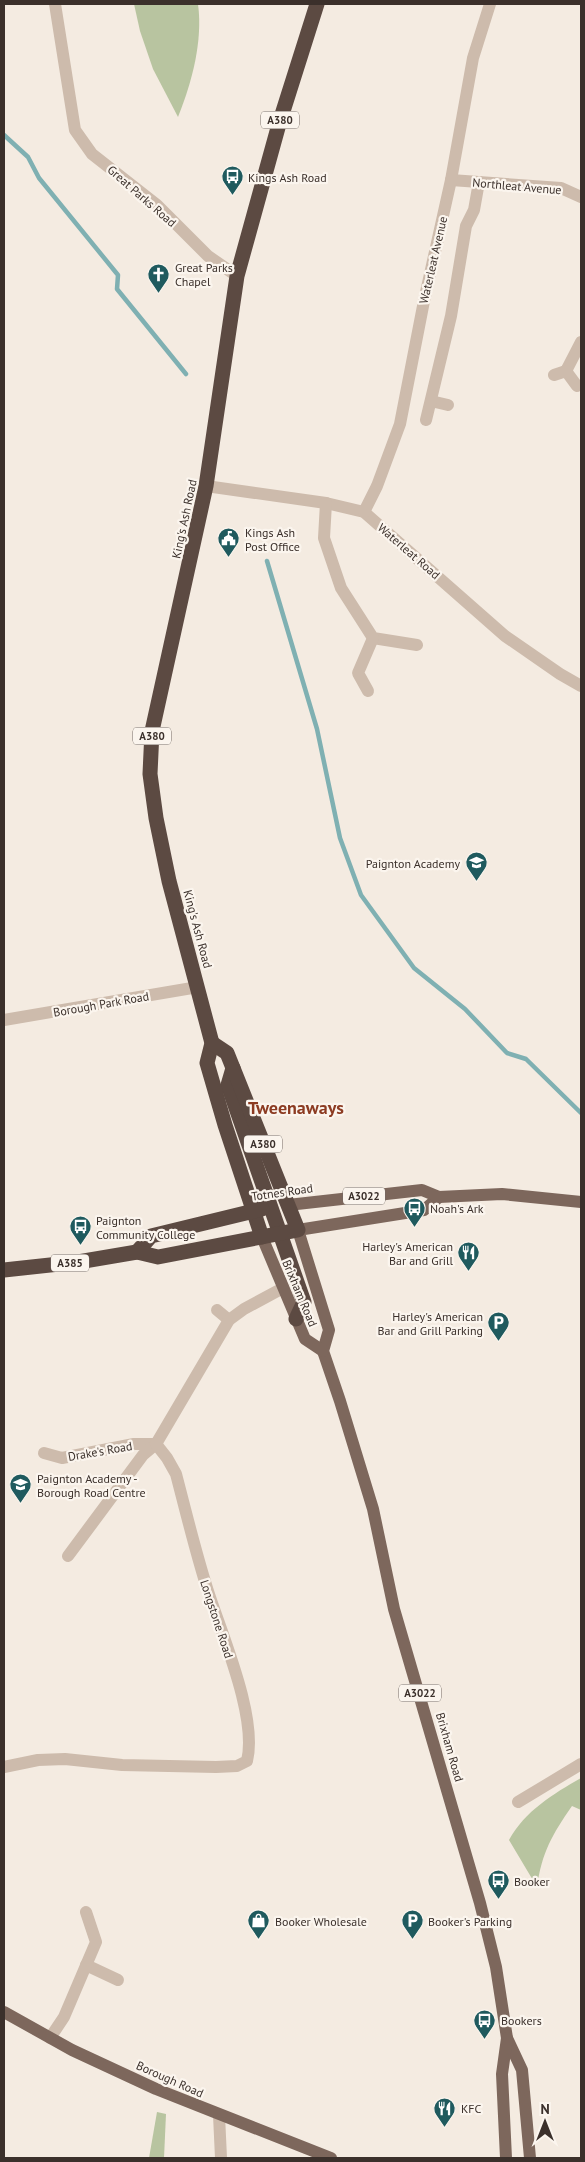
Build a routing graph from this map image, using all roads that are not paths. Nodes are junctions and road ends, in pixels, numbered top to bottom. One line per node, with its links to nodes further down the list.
1 (55, 4): 7 (street, Great Parks Road)
2 (317, 4): 7 (highway, King's Ash Road / A380)
3 (490, 4): 4 (street, Waterleat Avenue)
4 (451, 180): 5 (street, Northleat Avenue); 15 (street, Waterleat Avenue)
5 (480, 182): 6 (street, Northleat Avenue); 10 (street)
6 (581, 197)
7 (238, 276): 13 (highway, King's Ash Road / A380)
8 (581, 342): 9 (street)
9 (577, 386)
10 (430, 401): 11 (street); 12 (street)
11 (448, 405)
12 (426, 420)
13 (206, 486): 14 (street, Waterleat Road); 20 (highway, King's Ash Road / A380)
14 (326, 503): 15 (street, Waterleat Road); 16 (street)
15 (364, 512): 18 (street, Waterleat Road)
16 (373, 638): 17 (street); 19 (street)
17 (417, 645)
18 (581, 686)
19 (368, 691)
20 (198, 987): 21 (street, Borough Park Road); 22 (highway, King's Ash Road / A380)
21 (4, 1020)
22 (212, 1042): 23 (highway, A380); 28 (highway, King's Ash Road / A380)
23 (233, 1068): 26 (highway, A380); 27 (highway)
24 (440, 1197): 25 (main road, Totnes Road / A3022); 26 (main road, Totnes Road / A3022); 29 (main road, A3022)
25 (581, 1202)
26 (288, 1204): 27 (highway, Totnes Road); 29 (highway, A380)
27 (271, 1207): 28 (highway, Totnes Road); 30 (highway)
28 (253, 1210): 31 (highway, King's Ash Road / A380); 32 (highway, Totnes Road)
29 (298, 1230): 30 (highway, A385); 38 (main road, Brixham Road)
30 (280, 1234): 31 (highway, A385); 36 (highway)
31 (262, 1237): 32 (highway, A385); 34 (main road, Brixham Road)
32 (137, 1252): 33 (highway, A385)
33 (4, 1270)
34 (283, 1288): 36 (main road, Brixham Road); 37 (street)
35 (217, 1310): 37 (street)
36 (296, 1319): 38 (main road, Brixham Road)
37 (229, 1320): 39 (street)
38 (323, 1351): 50 (main road, Brixham Road / A3022)
39 (156, 1444): 40 (street, Drake's Road); 41 (street); 43 (street, Longstone Road)
40 (44, 1453)
41 (68, 1556)
42 (581, 1764): 44 (street)
43 (4, 1767)
44 (518, 1802)
45 (86, 1912): 46 (street)
46 (86, 1965): 47 (street); 49 (street)
47 (118, 1980)
48 (4, 2012): 49 (main road, Borough Road)
49 (50, 2038): 51 (main road, Borough Road)
50 (508, 2038): 54 (main road, Brixham Road / A3022); 55 (main road, Brixham Road / A3022)
51 (219, 2115): 52 (street); 53 (main road, Borough Road)
52 (221, 2158)
53 (331, 2158)
54 (506, 2158)
55 (530, 2158)

